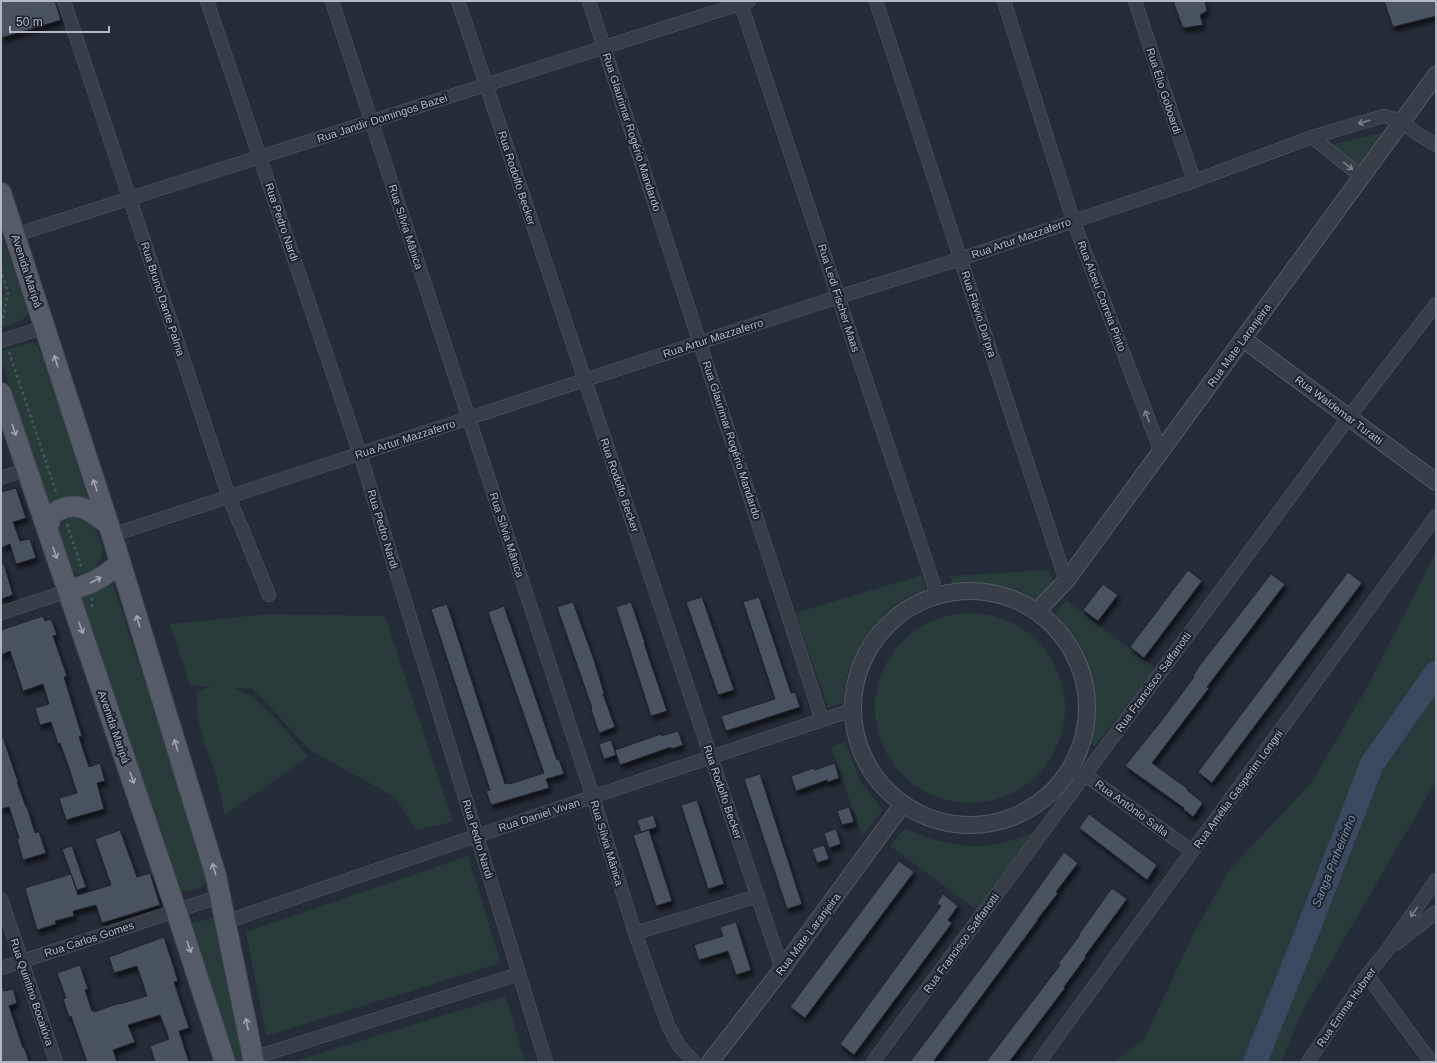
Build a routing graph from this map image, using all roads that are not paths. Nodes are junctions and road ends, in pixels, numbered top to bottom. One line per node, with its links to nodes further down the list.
1 (64, 1): 21 (street, Rua Bruno Dante Palma)
2 (207, 1): 17 (street, Rua Pedro Nardi)
3 (332, 1): 14 (street, Rua Sílvia Mânica)
4 (458, 1): 12 (street, Rua Rodolfo Becker)
5 (589, 1): 10 (street, Rua Glaurimar Rogério Mandardo)
6 (876, 1): 24 (street, Rua Flávio Dal'pra)
7 (1004, 1): 22 (street, Rua Alceu Correia Pinto)
8 (1135, 1): 19 (street, Rua Élio Goboardi)
9 (743, 2): 10 (street, Rua Jandir Domingos Bazei); 25 (street, Rua Ledi Fischer Maas)
10 (604, 47): 12 (street, Rua Jandir Domingos Bazei); 30 (street, Rua Glaurimar Rogério Mandardo)
11 (1436, 75): 13 (street, Rua Mate Laranjeira)
12 (486, 85): 14 (street, Rua Jandir Domingos Bazei); 31 (street, Rua Rodolfo Becker)
13 (1402, 121): 15 (street, Rua Artur Mazzaferro, one-way to 15); 16 (street, Rua Artur Mazzaferro); 18 (street, Rua Mate Laranjeira)
14 (371, 122): 17 (street, Rua Jandir Domingos Bazei); 34 (street, Rua Sílvia Mânica)
15 (1312, 137): 18 (street, one-way to 18); 19 (street, Rua Artur Mazzaferro)
16 (1436, 145)
17 (260, 157): 21 (street, Rua Jandir Domingos Bazei); 36 (street, Rua Pedro Nardi)
18 (1362, 177): 28 (street, Rua Mate Laranjeira)
19 (1194, 181): 22 (street, Rua Artur Mazzaferro)
20 (1, 193): 23 (main road, Avenida Maripá)
21 (130, 199): 23 (street, Rua Jandir Domingos Bazei); 40 (street, Rua Bruno Dante Palma)
22 (1073, 220): 24 (street, Rua Artur Mazzaferro); 35 (street, Rua Alceu Correia Pinto, one-way to 22)
23 (15, 235): 27 (main road, Avenida Maripá)
24 (960, 258): 25 (street, Rua Artur Mazzaferro); 45 (street, Rua Flávio Dal'pra)
25 (838, 297): 30 (street, Rua Artur Mazzaferro); 47 (street, Rua Ledi Fischer Maas)
26 (1436, 304): 33 (street, Rua Francisco Saffanotti)
27 (45, 328): 29 (street); 43 (main road, Avenida Maripá, one-way to 27)
28 (1243, 339): 33 (street, Rua Waldemar Turatti); 35 (street, Rua Mate Laranjeira)
29 (1, 341)
30 (700, 342): 31 (street, Rua Artur Mazzaferro); 52 (street, Rua Glaurimar Rogério Mandardo)
31 (585, 380): 34 (street, Rua Artur Mazzaferro); 53 (street, Rua Rodolfo Becker)
32 (1, 393): 37 (main road, Avenida Maripá, one-way to 37)
33 (1349, 417): 39 (street, Rua Waldemar Turatti); 55 (street, Rua Francisco Saffanotti)
34 (469, 418): 36 (street, Rua Artur Mazzaferro); 56 (street, Rua Sílvia Mânica)
35 (1160, 452): 45 (street, Rua Mate Laranjeira)
36 (360, 454): 40 (street, Rua Artur Mazzaferro); 58 (street, Rua Pedro Nardi)
37 (27, 469): 38 (street); 42 (main road, Avenida Maripá)
38 (1, 478)
39 (1436, 482)
40 (229, 497): 43 (street, Rua Artur Mazzaferro); 48 (street, Rua Bruno Dante Palma)
41 (1436, 516): 59 (street, Rua Amélia Gasperim Longni)
42 (47, 529): 43 (main road); 46 (main road, Avenida Maripá, one-way to 46)
43 (111, 530): 44 (main road)
44 (120, 563): 46 (main road, one-way to 44); 61 (main road, one-way to 44)
45 (1066, 581): 49 (street, Rua Mate Laranjeira)
46 (68, 591): 50 (street); 64 (main road, Avenida Maripá, one-way to 64)
47 (937, 594): 49 (street); 51 (street)
48 (269, 595)
49 (1037, 611): 54 (street)
50 (1, 613)
51 (852, 710): 52 (street, Rua Daniel Vivan); 57 (street)
52 (822, 720): 53 (street, Rua Daniel Vivan)
53 (712, 757): 56 (street, Rua Daniel Vivan); 62 (street, Rua Rodolfo Becker)
54 (1070, 768): 55 (street, Rua Antônio Salla); 57 (street)
55 (1085, 774): 59 (street, Rua Antônio Salla); 80 (street, Rua Francisco Saffanotti)
56 (594, 797): 58 (street, Rua Daniel Vivan); 67 (street, Rua Sílvia Mânica)
57 (903, 804): 71 (street, Rua Mate Laranjeira)
58 (476, 835): 66 (street, Rua Daniel Vivan); 72 (street, Rua Pedro Nardi)
59 (1192, 851): 81 (street, Rua Amélia Gasperim Longni)
60 (1436, 880): 68 (street, Rua Emma Hubner, one-way to 68)
61 (221, 896): 64 (street, Rua Carlos Gomes); 66 (main road)
62 (758, 896): 67 (street); 71 (street, Rua Rodolfo Becker)
63 (1, 899): 69 (street, Rua Quintino Bocaiúva)
64 (176, 910): 69 (street, Rua Carlos Gomes); 76 (main road, Avenida Maripá, one-way to 76)
65 (1436, 912): 68 (street, Rua Emma Hubner)
66 (226, 922): 74 (main road, one-way to 66)
67 (635, 933): 78 (street, Rua Sílvia Mânica)
68 (1385, 953): 73 (street, Rua Emma Hubner)
69 (22, 961): 70 (street, Rua Carlos Gomes); 75 (street, Rua Quintino Bocaiúva)
70 (1, 968)
71 (782, 969): 79 (street, Rua Mate Laranjeira)
72 (518, 974): 74 (street); 77 (street, Rua Pedro Nardi)
73 (1367, 975): 82 (street, Rua Emma Hubner); 83 (street)
74 (254, 1060)
75 (56, 1062)
76 (225, 1062)
77 (546, 1062)
78 (694, 1062)
79 (710, 1062)
80 (873, 1062)
81 (1039, 1062)
82 (1308, 1062)
83 (1431, 1062)

